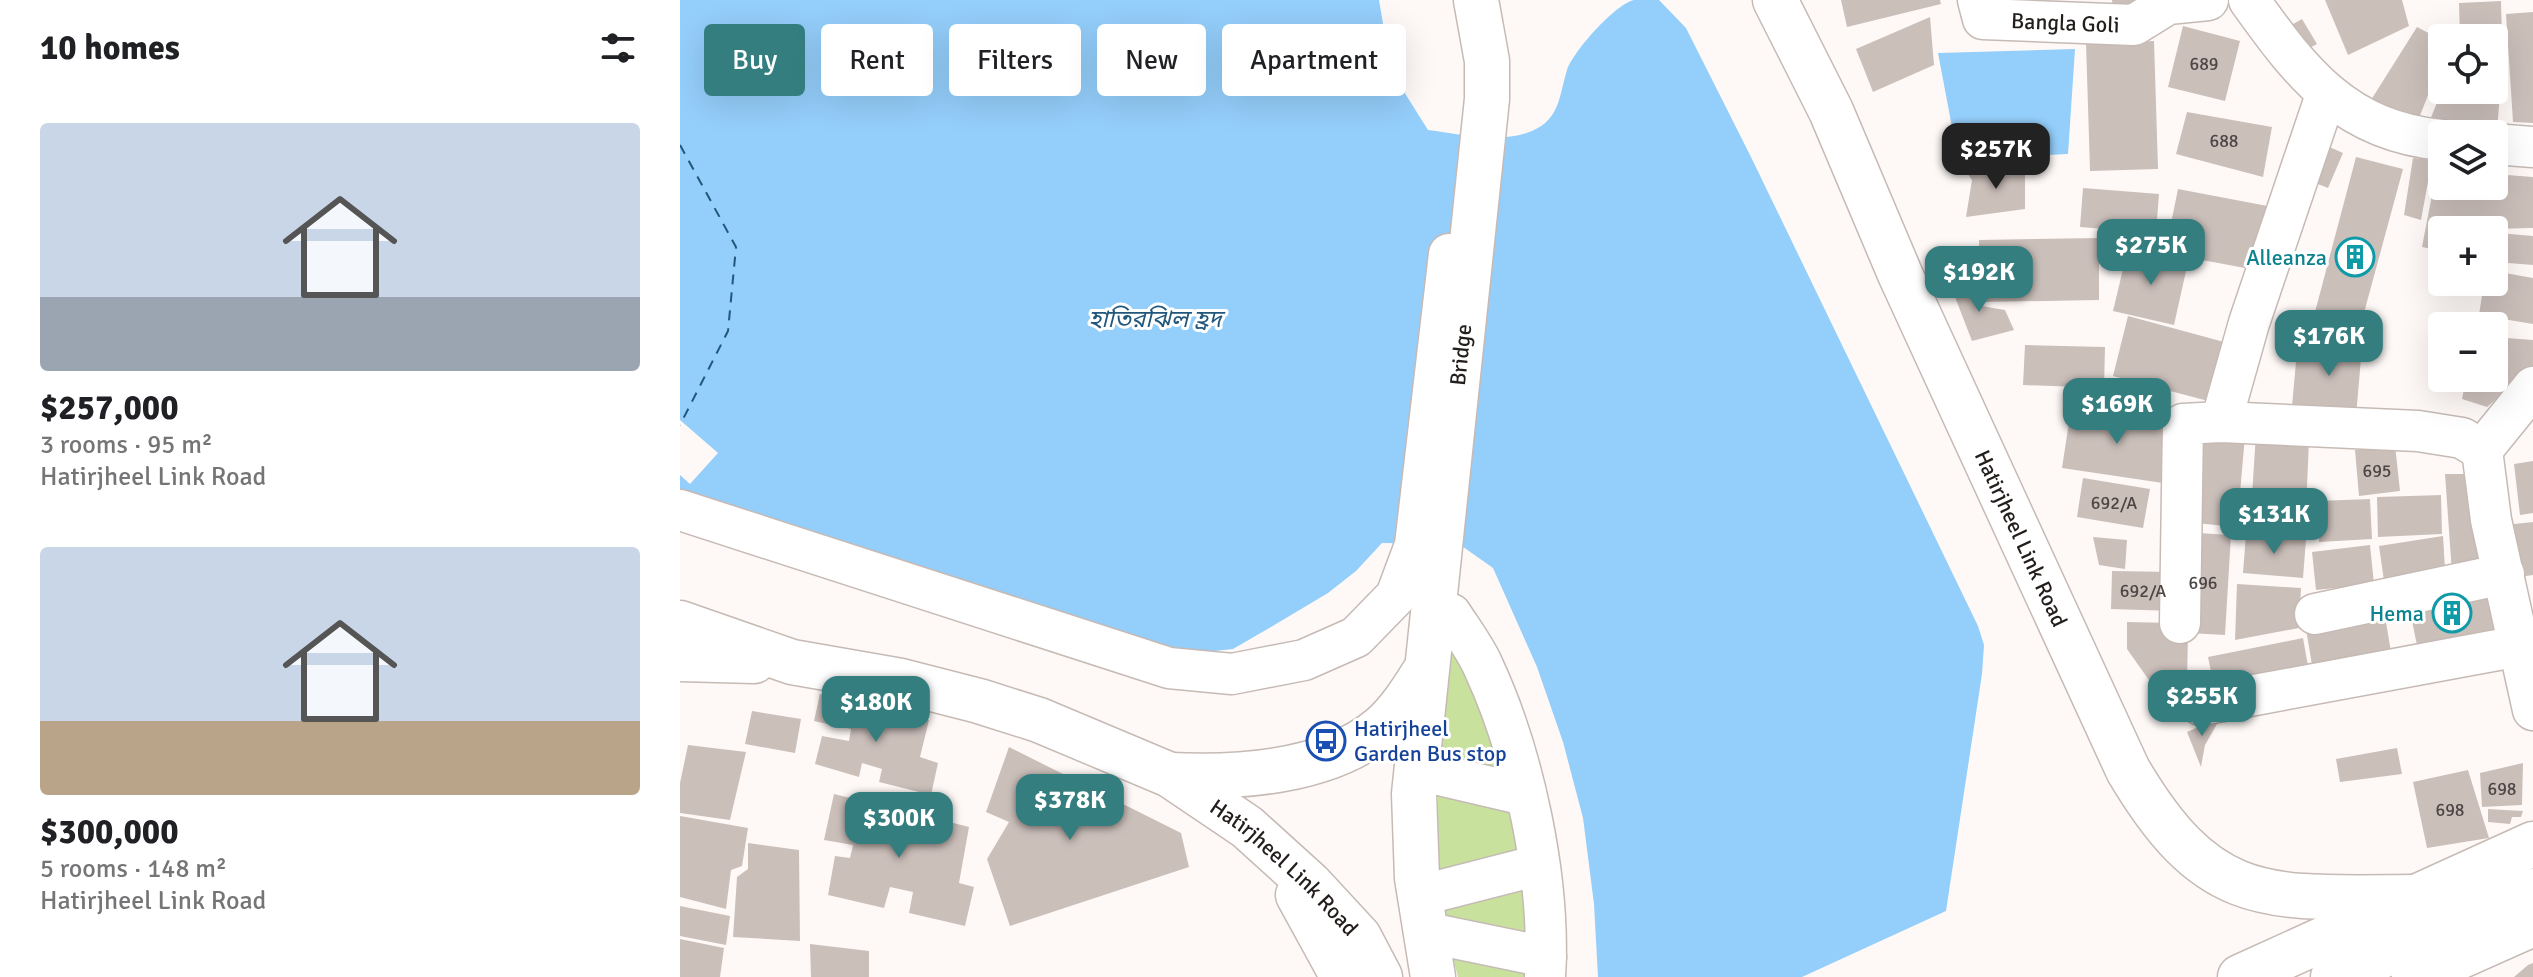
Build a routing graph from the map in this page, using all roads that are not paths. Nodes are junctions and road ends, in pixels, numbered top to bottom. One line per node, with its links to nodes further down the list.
1 (1463, 0): 14 (street)
2 (1476, 0): 16 (main road, Bridge)
3 (1775, 0): 34 (main road, Hatirjheel Link Road)
4 (1978, 0): 5 (street, Bangla Goli)
5 (2208, 0)
6 (2249, 0): 7 (street)
7 (2326, 95): 8 (street); 12 (street)
8 (2428, 139)
9 (2508, 145): 10 (street)
10 (2533, 147)
11 (2533, 387): 13 (street)
12 (2221, 422): 13 (street); 19 (street)
13 (2482, 450): 15 (street)
14 (680, 510)
15 (2504, 574): 17 (street); 20 (street)
16 (1432, 610): 23 (main road, Hatirjheel Link Road)
17 (2315, 614)
18 (680, 623): 22 (main road, Hatirjheel Link Road)
19 (2180, 623)
20 (2519, 646): 24 (street); 25 (street)
21 (680, 659): 22 (main road, Hatirjheel Link Road)
22 (792, 662): 27 (main road, Hatirjheel Link Road)
23 (1424, 673): 27 (main road, Hatirjheel Link Road); 37 (main road, Hatirjheel Link Road)
24 (2201, 705)
25 (2533, 710)
26 (1431, 773): 28 (street); 28 (street); 33 (street)
27 (1170, 775): 30 (main road, Hatirjheel Link Road)
28 (1525, 795): 31 (street)
29 (2532, 838): 34 (main road)
30 (1284, 862): 39 (main road); 40 (main road, Hatirjheel Link Road)
31 (1539, 865): 33 (street); 38 (street)
32 (2533, 891): 43 (main road)
33 (1434, 892): 37 (street)
34 (2412, 897): 42 (main road)
35 (2533, 924): 44 (main road)
36 (2533, 948): 45 (main road)
37 (1436, 956): 38 (street); 41 (street)
38 (1545, 967)
39 (1343, 977)
40 (1380, 977)
41 (1450, 977)
42 (2240, 977)
43 (2333, 977)
44 (2414, 977)
45 (2472, 977)

